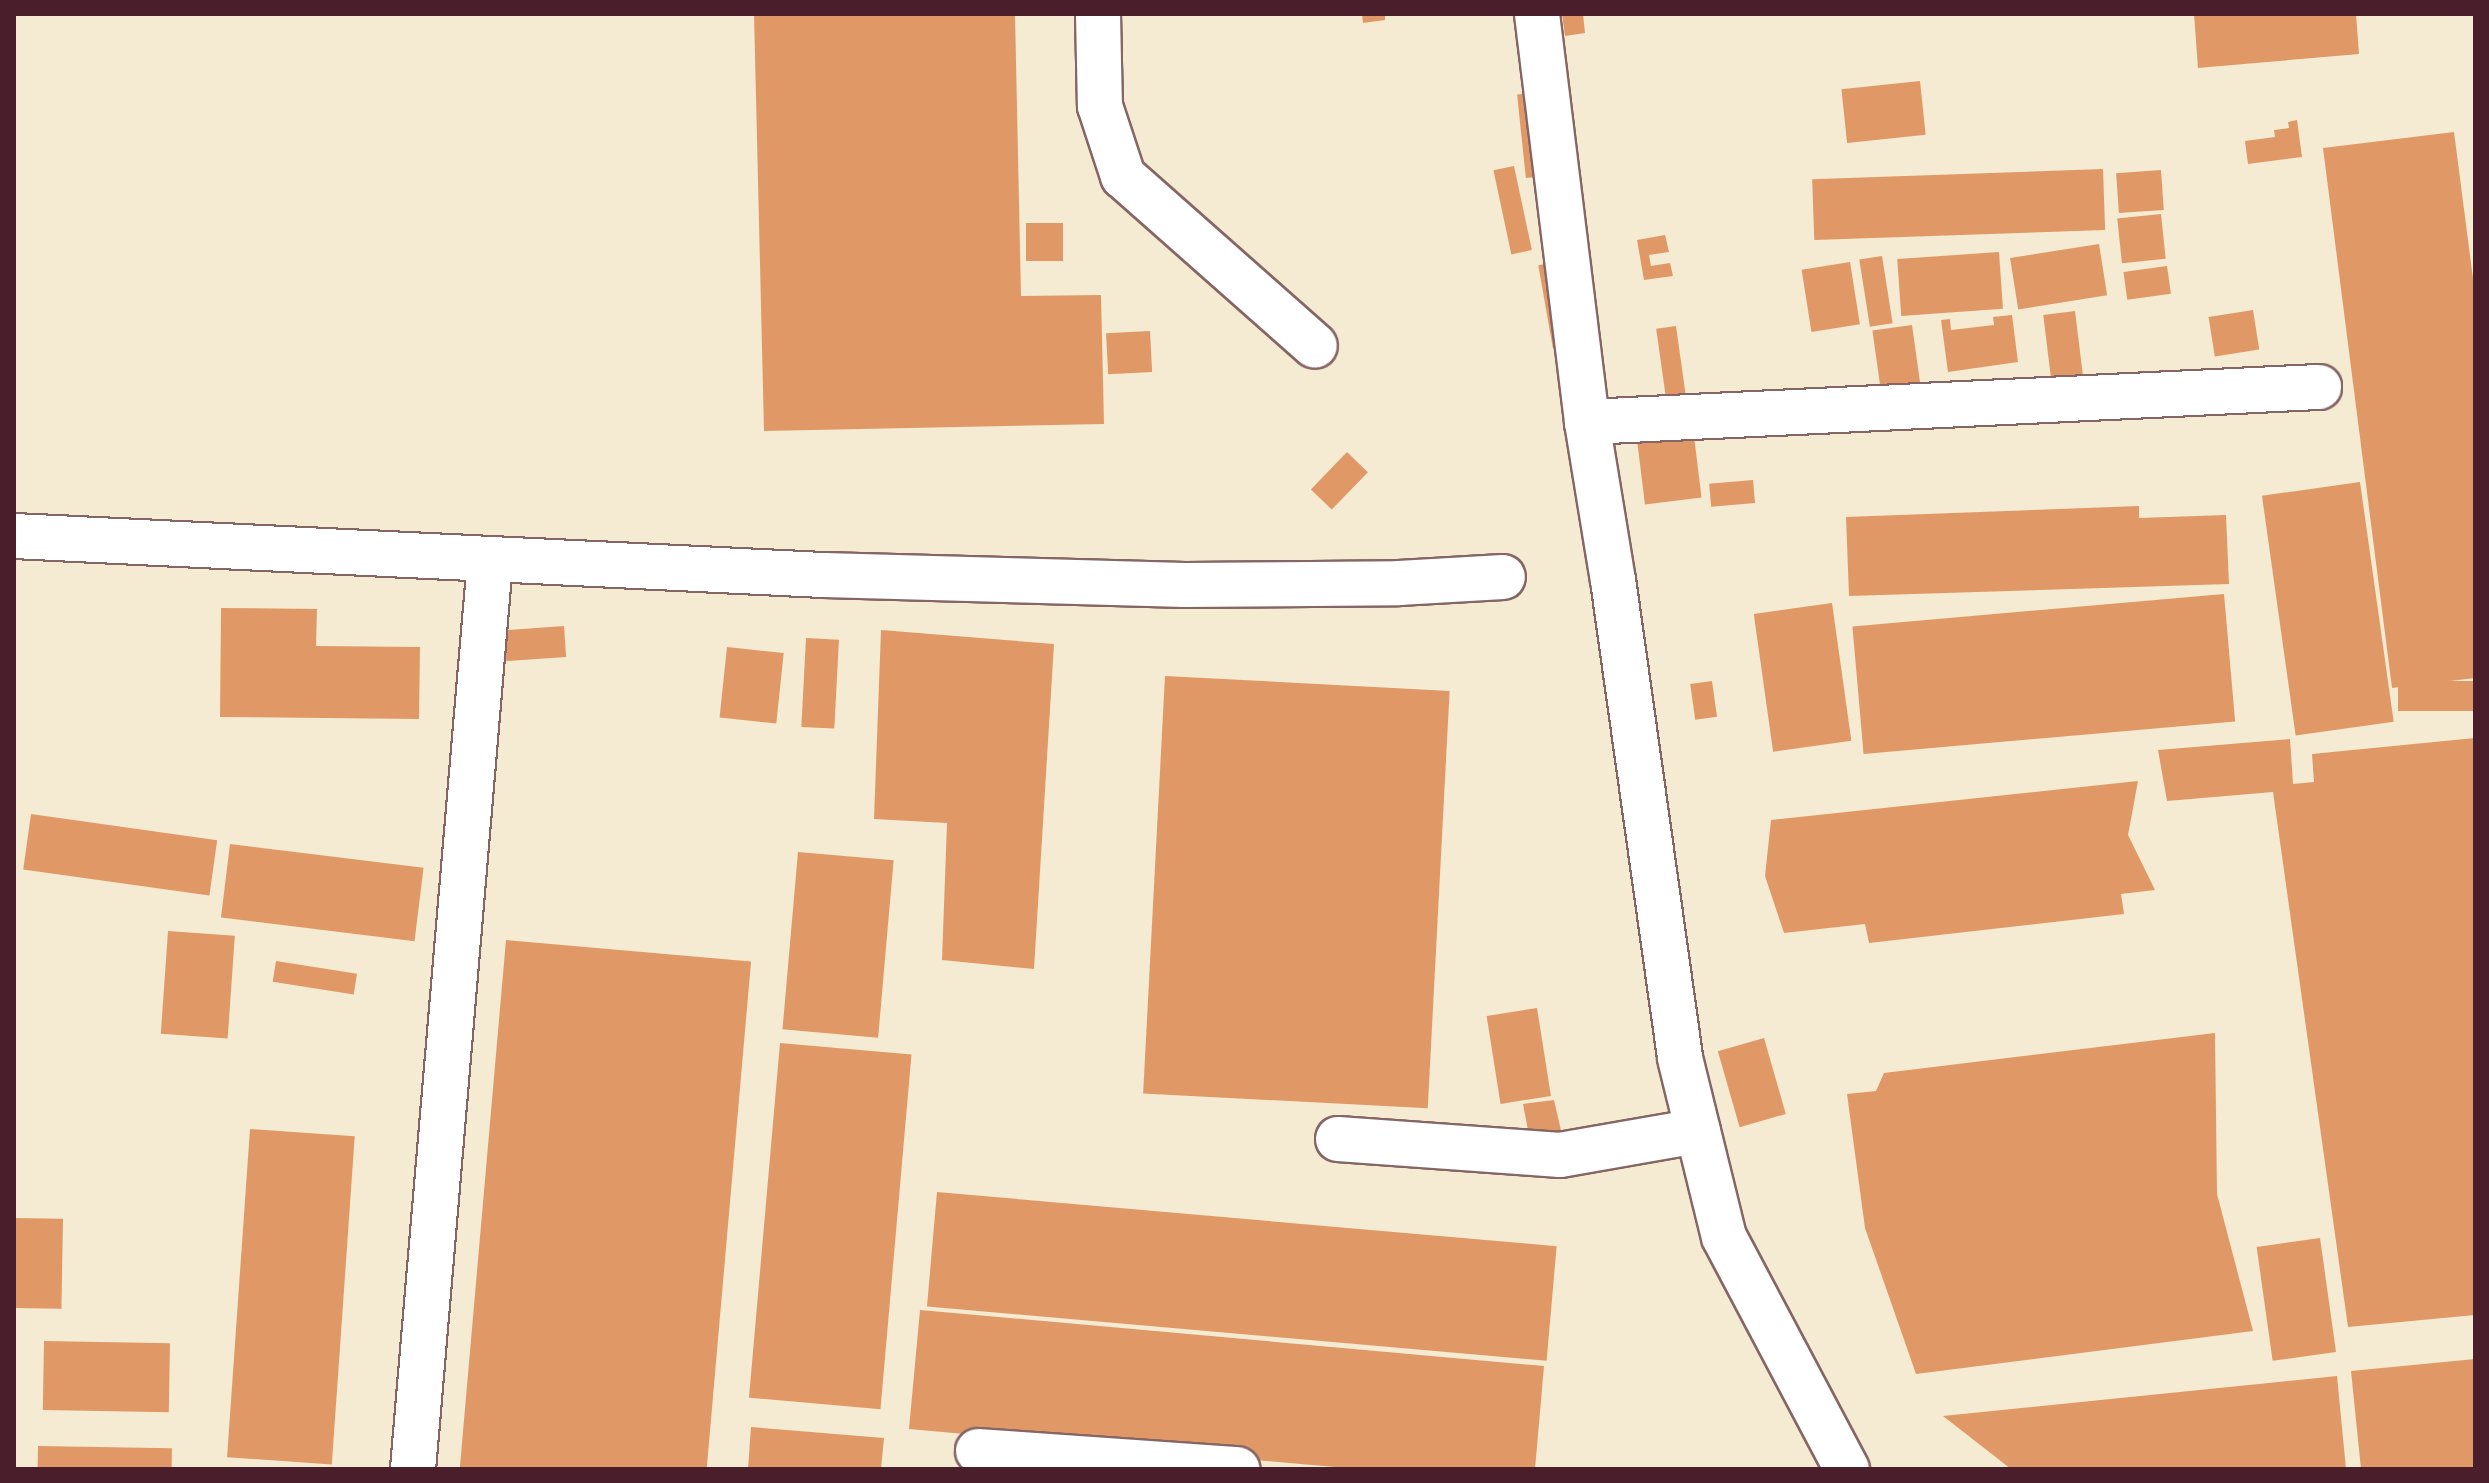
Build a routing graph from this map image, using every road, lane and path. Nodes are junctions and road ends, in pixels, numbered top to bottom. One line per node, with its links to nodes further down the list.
1 (1098, 14): 3 (street)
2 (1537, 14): 5 (street)
3 (1315, 346)
4 (2319, 387): 5 (street)
5 (1587, 422): 9 (street)
6 (14, 536): 7 (street)
7 (490, 561): 8 (street); 12 (street)
8 (1503, 577)
9 (1698, 1131): 10 (street); 14 (street)
10 (1338, 1139)
11 (978, 1451): 13 (street)
12 (413, 1469)
13 (1237, 1469)
14 (1847, 1469)

